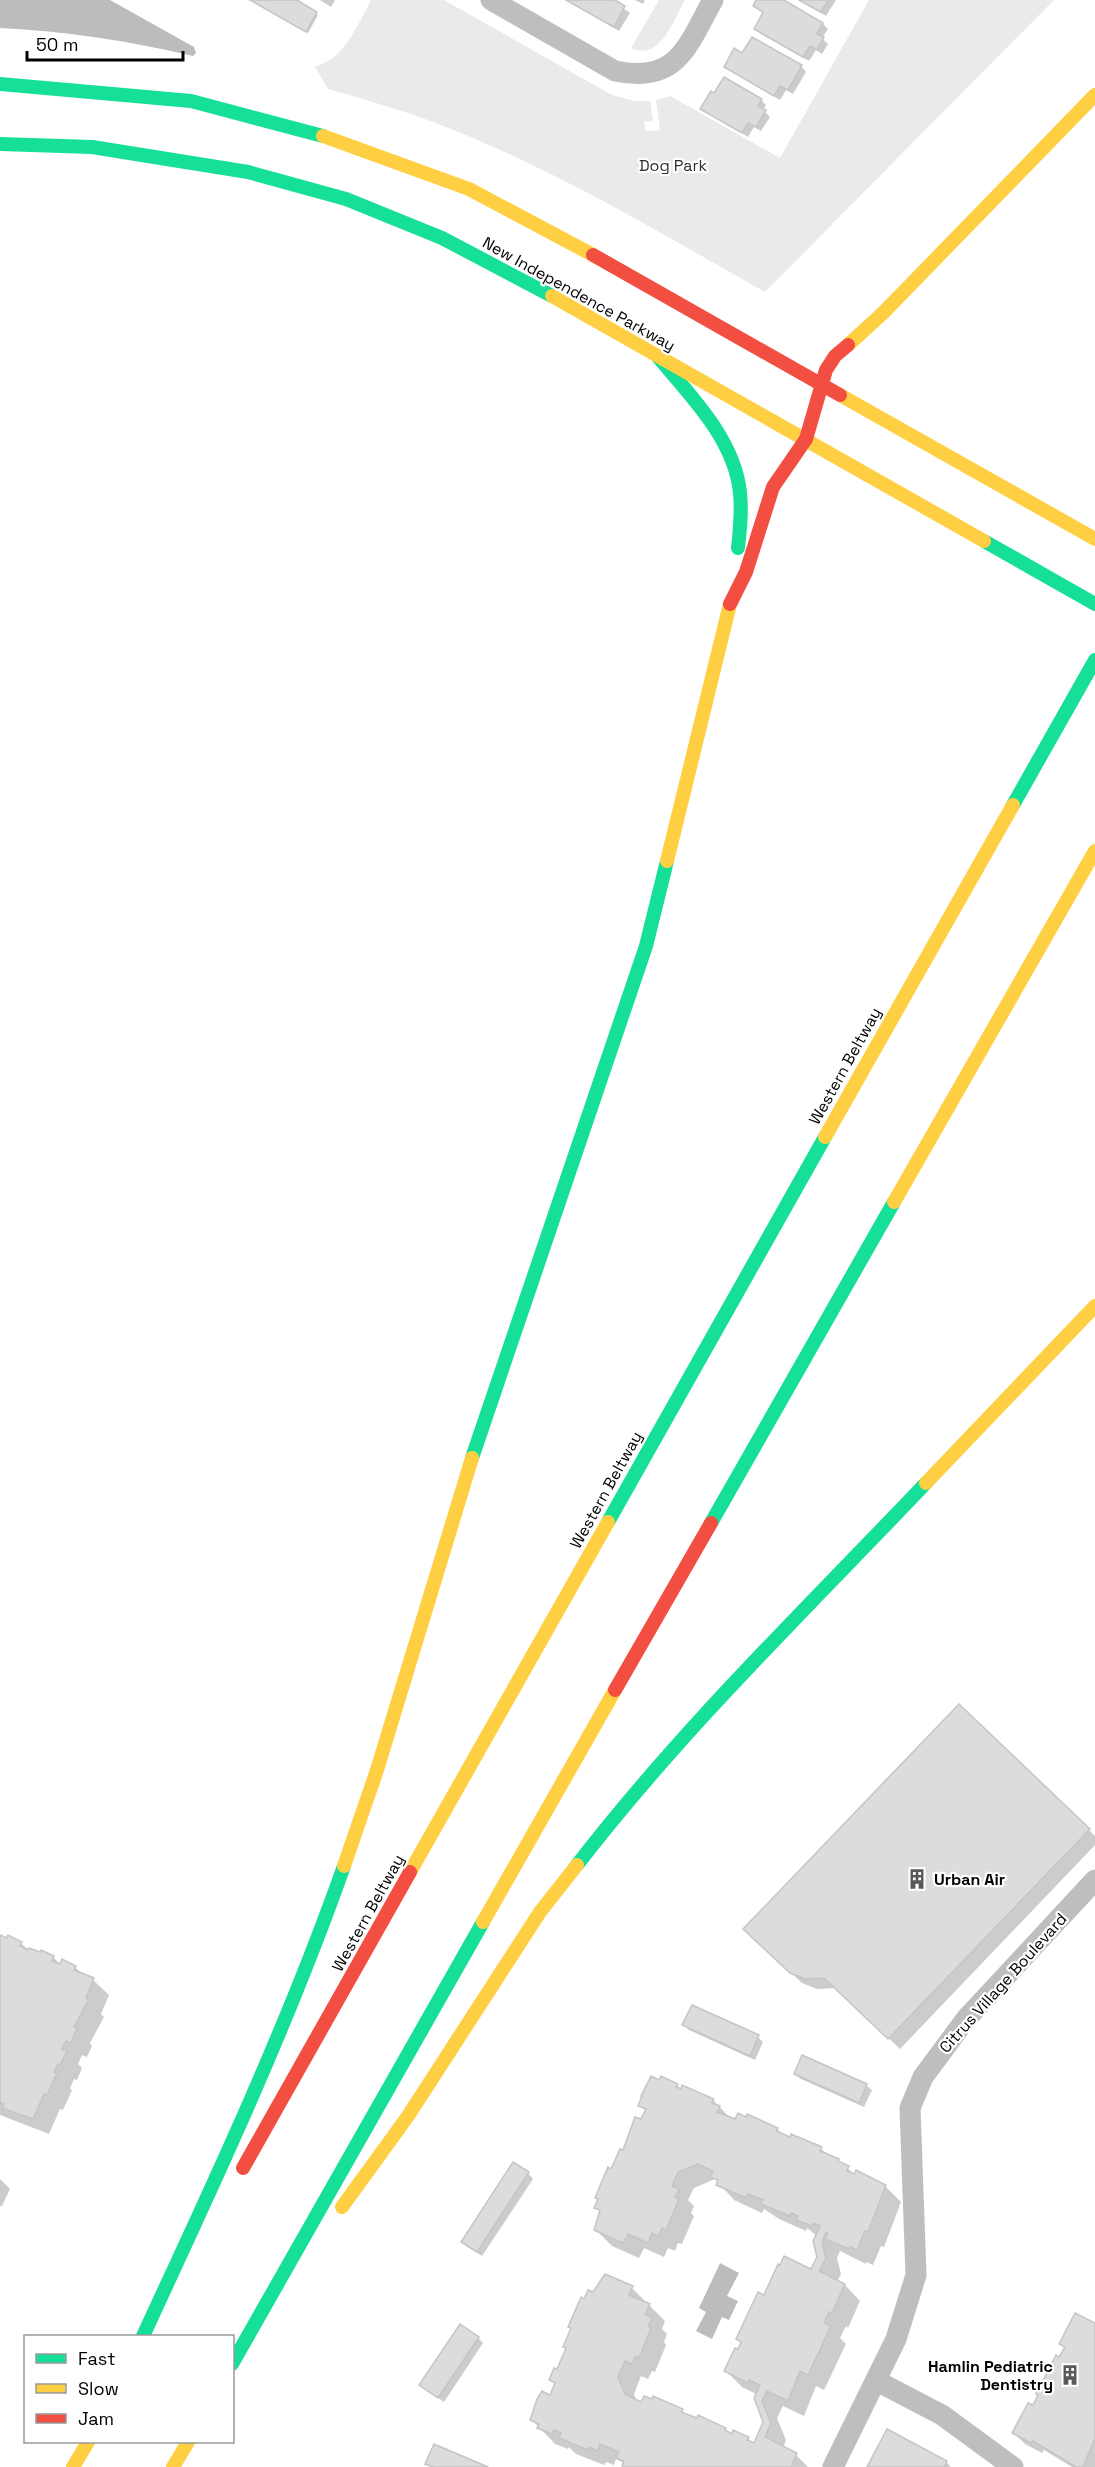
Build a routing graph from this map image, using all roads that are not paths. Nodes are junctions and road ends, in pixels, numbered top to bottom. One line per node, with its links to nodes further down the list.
1 (490, 0): 2 (street)
2 (713, 0)
3 (0, 84): 7 (main road)
4 (1095, 95): 7 (main road)
5 (0, 144): 6 (main road, New Independence Parkway)
6 (658, 357): 8 (main road, New Independence Parkway); 11 (main road)
7 (822, 386): 8 (main road); 9 (main road)
8 (806, 439): 10 (main road, New Independence Parkway); 11 (main road)
9 (1095, 539)
10 (1095, 604)
11 (729, 605): 20 (main road)
12 (1095, 660): 16 (main road, Western Beltway)
13 (1095, 850): 22 (main road)
14 (1095, 1306): 17 (main road)
15 (1095, 1880): 24 (street, Citrus Village Boulevard)
16 (236, 2180)
17 (332, 2221)
18 (207, 2232): 21 (main road)
19 (318, 2240): 22 (main road)
20 (144, 2335)
21 (149, 2335)
22 (249, 2336): 23 (main road)
23 (234, 2361)
24 (877, 2381): 29 (street, Citrus Village Boulevard); 30 (street)
25 (87, 2443): 27 (main road)
26 (187, 2443): 28 (main road)
27 (73, 2467)
28 (173, 2467)
29 (833, 2467)
30 (1013, 2467)

